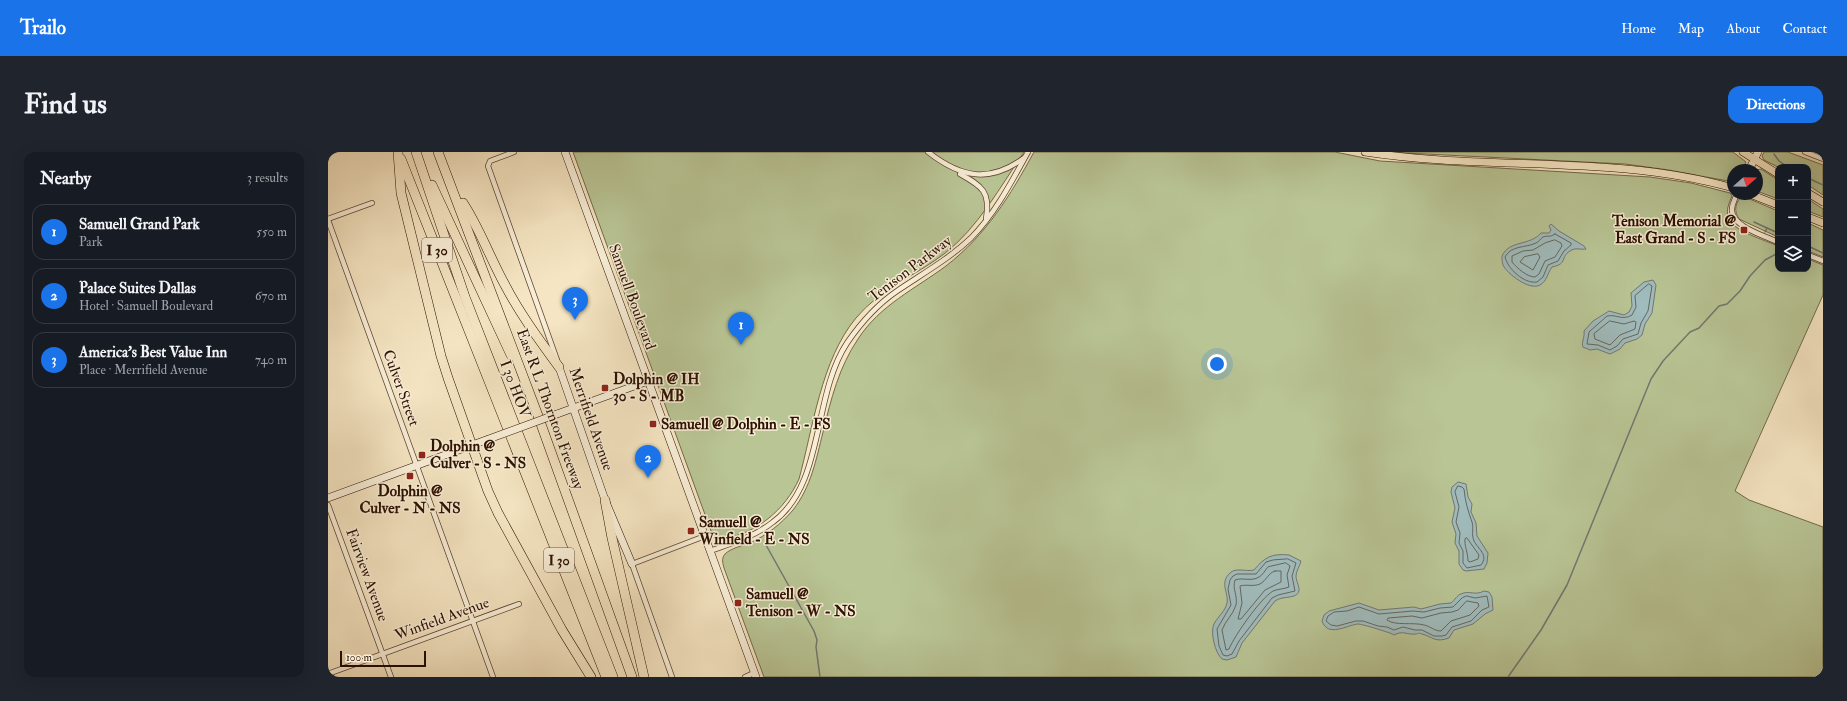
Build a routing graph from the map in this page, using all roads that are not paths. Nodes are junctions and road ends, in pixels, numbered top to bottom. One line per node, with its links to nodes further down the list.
1 (398, 152): 31 (highway, I 30); 36 (highway)
2 (416, 152): 31 (highway); 35 (highway); 53 (highway, I 30 HOV)
3 (438, 152): 17 (highway, East R L Thornton Freeway / I 30)
4 (514, 152): 32 (street, Merrifield Avenue)
5 (565, 152): 33 (main road, Samuell Boulevard)
6 (928, 152): 14 (street)
7 (1364, 152): 11 (main road)
8 (1743, 152): 12 (main road)
9 (1805, 152): 13 (street)
10 (1026, 154): 14 (street); 26 (street, Tenison Parkway)
11 (1425, 155): 16 (main road)
12 (1756, 155): 15 (main road)
13 (1823, 159)
14 (953, 169): 26 (street)
15 (1775, 171)
16 (1727, 186)
17 (454, 191): 32 (highway); 35 (highway, East R L Thornton Freeway / I 30)
18 (1811, 195): 21 (main road)
19 (1763, 199): 23 (main road)
20 (1735, 200): 28 (street)
21 (1823, 202)
22 (372, 203): 25 (street)
23 (1775, 204)
24 (1811, 218): 27 (main road)
25 (328, 220): 37 (street, Culver Street)
26 (986, 221): 42 (street, Tenison Parkway)
27 (1823, 223)
28 (1775, 241)
29 (1811, 256): 30 (street)
30 (1823, 261)
31 (475, 348): 52 (highway, I 30)
32 (559, 367): 34 (main road, Merrifield Avenue)
33 (648, 381): 34 (main road); 41 (main road, Samuell Boulevard)
34 (574, 408): 36 (main road, bridge); 39 (main road, Merrifield Avenue)
35 (537, 413): 54 (highway, East R L Thornton Freeway / I 30)
36 (472, 445): 37 (main road); 51 (highway)
37 (417, 465): 38 (main road); 45 (street, Culver Street)
38 (328, 498)
39 (605, 500): 43 (main road, Merrifield Avenue); 55 (highway)
40 (328, 505): 46 (street, Fairview Avenue)
41 (705, 536): 42 (main road, Samuell Boulevard); 43 (street)
42 (710, 551): 48 (main road, Samuell Boulevard)
43 (632, 564): 56 (street, Merrifield Avenue)
44 (519, 604): 45 (street, Winfield Avenue)
45 (473, 620): 46 (street, Winfield Avenue); 50 (street, Culver Street)
46 (382, 654): 47 (street, Winfield Avenue); 49 (street, Fairview Avenue)
47 (328, 674)
48 (755, 675): 57 (street)
49 (391, 677)
50 (493, 677)
51 (591, 677)
52 (606, 677)
53 (613, 677)
54 (632, 677)
55 (644, 677)
56 (672, 677)
57 (745, 677)

